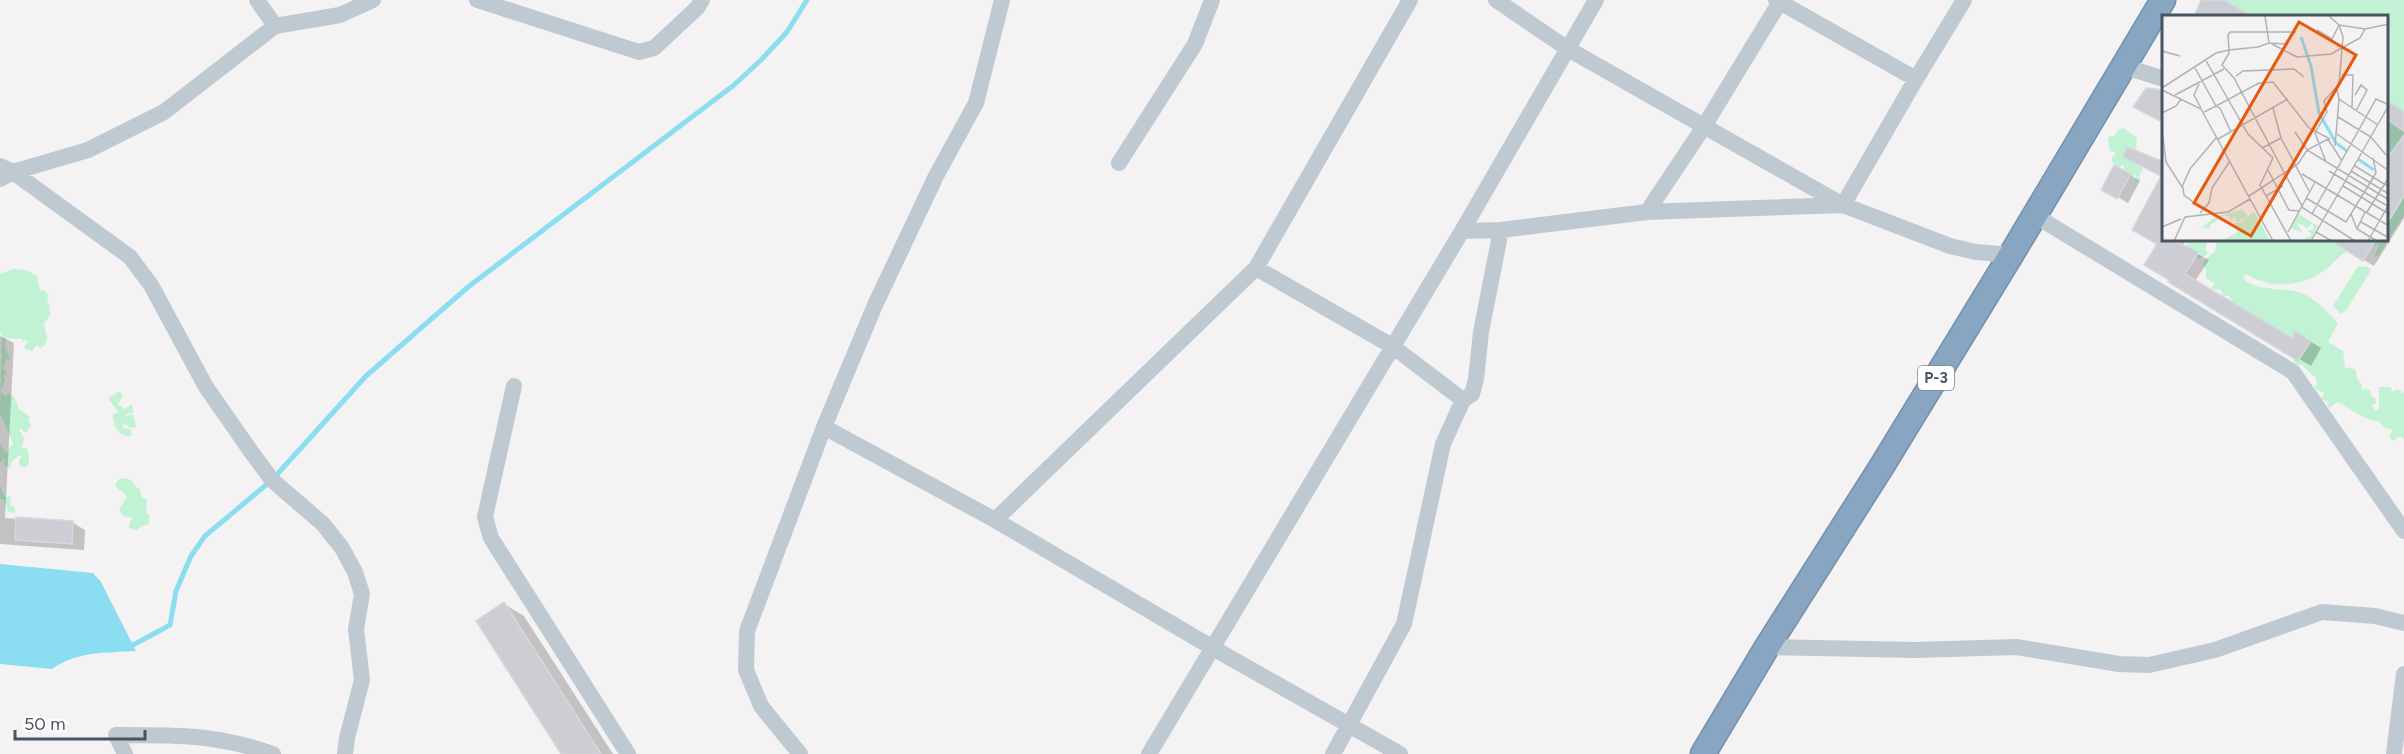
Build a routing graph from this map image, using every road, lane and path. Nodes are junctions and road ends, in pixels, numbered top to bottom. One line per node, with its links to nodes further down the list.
1 (257, 0): 13 (street)
2 (374, 0): 13 (street)
3 (477, 0): 4 (street)
4 (702, 0)
5 (1002, 0): 31 (street)
6 (1212, 0): 19 (street)
7 (1410, 0): 27 (street)
8 (1496, 0): 14 (street)
9 (1596, 0): 14 (street)
10 (1964, 0): 16 (street)
11 (2163, 0): 15 (highway, P-3)
12 (1779, 1): 16 (street); 18 (street)
13 (275, 26): 20 (street)
14 (1568, 49): 18 (street); 25 (street)
15 (2123, 66): 17 (street); 23 (highway, P-3)
16 (1916, 78): 21 (street)
17 (2162, 78)
18 (1703, 128): 21 (street); 22 (street)
19 (1119, 163)
20 (4, 172): 41 (street)
21 (1843, 205): 22 (street); 26 (street)
22 (1647, 212): 24 (street)
23 (2034, 215): 26 (highway, P-3); 33 (street)
24 (1501, 230): 25 (street); 30 (street)
25 (1462, 231): 28 (street)
26 (2011, 255): 35 (highway, P-3)
27 (1256, 268): 28 (street); 32 (street)
28 (1392, 346): 30 (street); 36 (street)
29 (514, 386): 42 (street)
30 (1463, 400): 38 (street)
31 (824, 427): 32 (street); 43 (street)
32 (995, 519): 36 (street)
33 (2404, 531)
34 (2404, 623): 35 (street)
35 (1767, 647): 47 (highway, P-3)
36 (1213, 648): 38 (street); 44 (street)
37 (2404, 674): 48 (street)
38 (1350, 725): 45 (street); 46 (street)
39 (125, 754): 40 (street)
40 (273, 754)
41 (345, 754)
42 (628, 754)
43 (800, 754)
44 (1149, 754)
45 (1333, 754)
46 (1400, 754)
47 (1703, 754)
48 (2394, 754)

